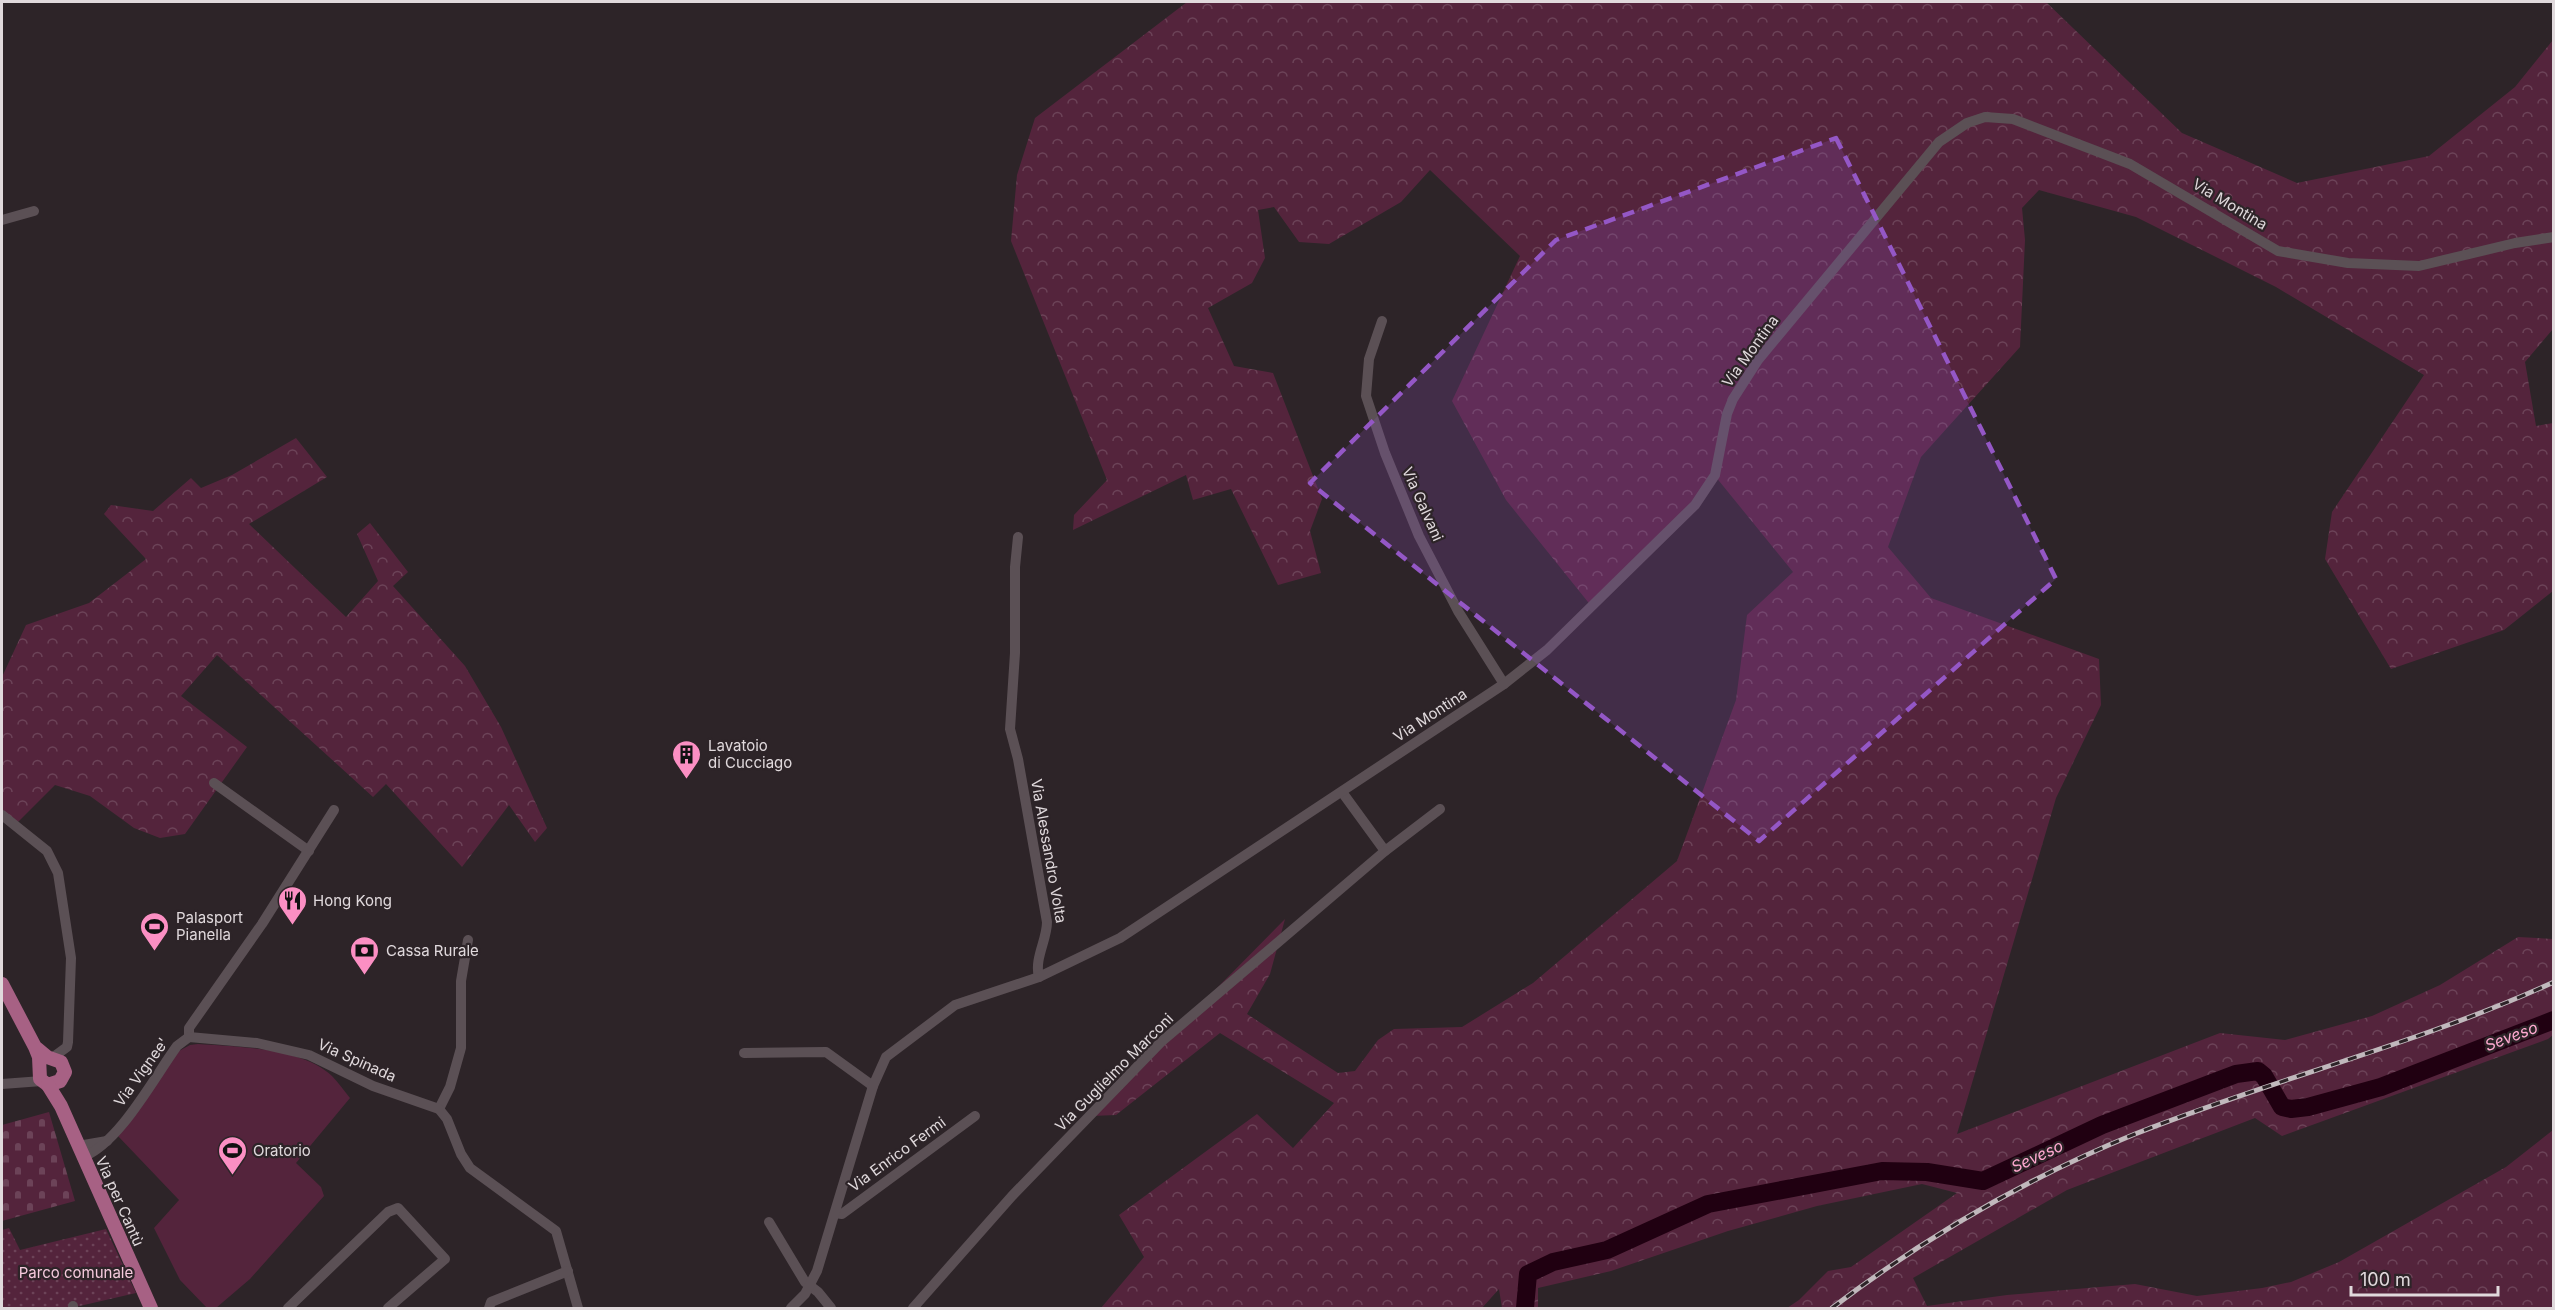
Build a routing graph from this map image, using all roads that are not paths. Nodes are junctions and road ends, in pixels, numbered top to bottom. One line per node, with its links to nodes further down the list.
1 (34, 211): 2 (street)
2 (2, 220)
3 (2553, 237): 6 (street, Via Montina)
4 (1382, 321): 6 (street, Via Galvani)
5 (1018, 537): 15 (street, Via Alessandro Volta)
6 (1504, 684): 8 (street, Via Montina)
7 (214, 783): 12 (street)
8 (1342, 792): 13 (street); 15 (street, Via Montina)
9 (1440, 809): 13 (street, Via Guglielmo Marconi)
10 (334, 810): 12 (street, Via Vignee')
11 (2, 815): 20 (street)
12 (309, 851): 17 (street, Via Vignee')
13 (1385, 851): 38 (street, Via Guglielmo Marconi)
14 (468, 940): 24 (street)
15 (1039, 976): 23 (street)
16 (2, 984): 18 (main road, Via per Cantù)
17 (189, 1037): 24 (street, Via Spinada); 26 (street, Via Vignee')
18 (35, 1047): 20 (main road, Via per Cantù); 21 (main road, Via per Cantù)
19 (744, 1053): 23 (street)
20 (51, 1058): 21 (main road); 21 (main road)
21 (43, 1078): 22 (street); 26 (main road, Via per Cantù)
22 (2, 1084)
23 (873, 1086): 27 (street)
24 (439, 1109): 29 (street)
25 (975, 1116): 27 (street, Via Enrico Fermi)
26 (80, 1152): 31 (main road, Via per Cantù)
27 (835, 1213): 30 (street)
28 (769, 1222): 30 (street)
29 (568, 1271): 34 (street); 35 (street)
30 (811, 1285): 36 (street); 37 (street)
31 (151, 1308)
32 (288, 1308): 33 (street)
33 (388, 1308)
34 (489, 1308)
35 (578, 1308)
36 (791, 1308)
37 (831, 1308)
38 (913, 1308)

